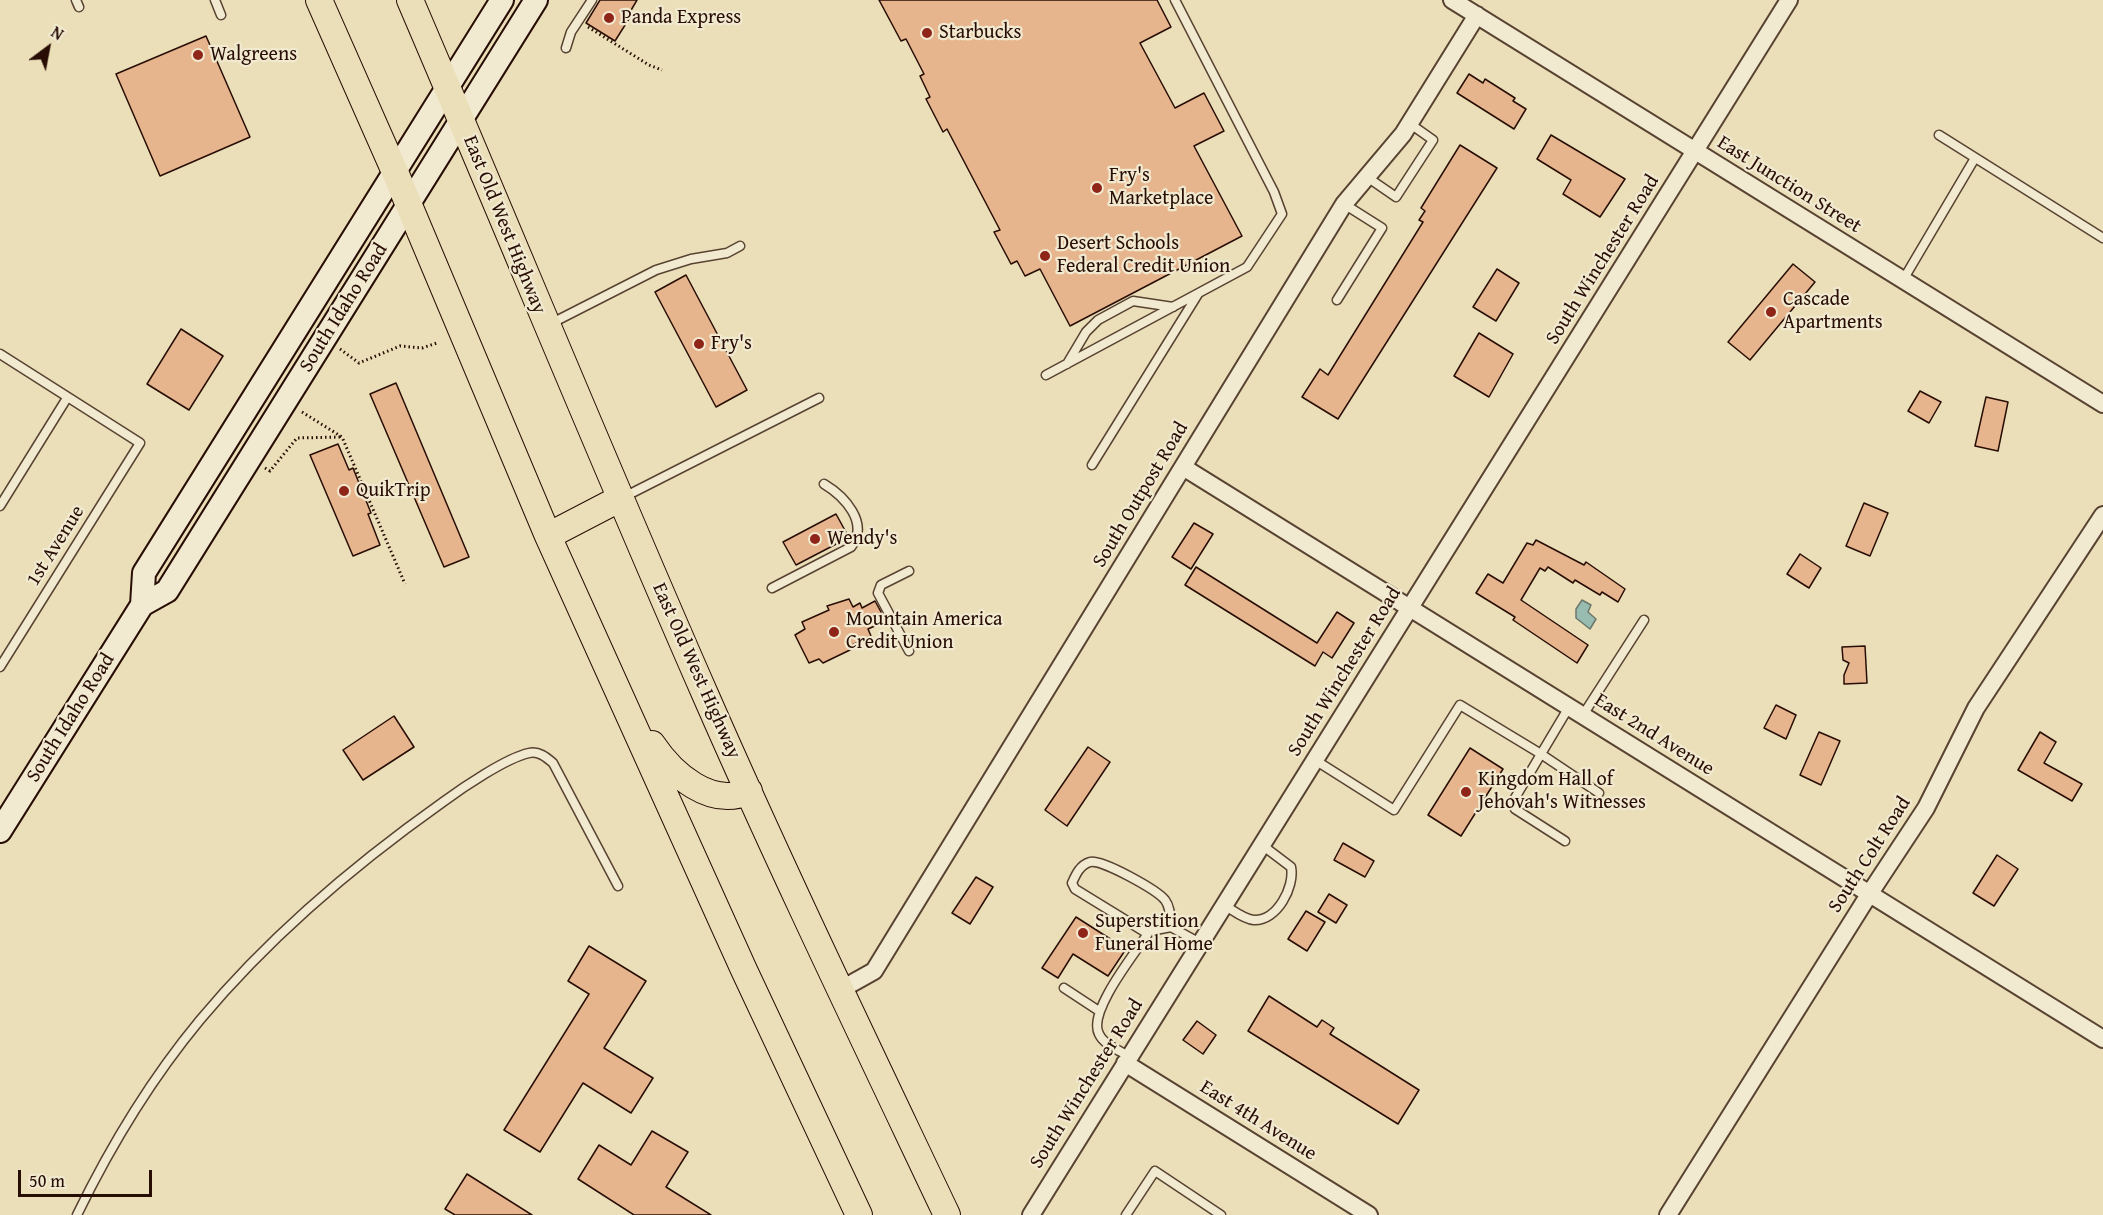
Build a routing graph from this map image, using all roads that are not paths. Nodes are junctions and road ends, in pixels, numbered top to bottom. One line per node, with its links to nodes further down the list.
1 (215, 0): 10 (lane)
2 (319, 0): 19 (main road)
3 (410, 0): 13 (main road, East Old West Highway)
4 (502, 0): 13 (main road, South Idaho Road)
5 (537, 0): 14 (main road, South Idaho Road)
6 (592, 0): 12 (lane)
7 (1175, 0): 26 (lane)
8 (1452, 0): 11 (street, East Junction Street)
9 (1789, 0): 17 (street, South Winchester Road)
10 (221, 15)
11 (1477, 15): 15 (street, South Outpost Road); 17 (street, East Junction Street)
12 (566, 48)
13 (447, 87): 14 (main road, East Old West Highway); 19 (main road, South Idaho Road)
14 (462, 120): 22 (main road, South Idaho Road); 29 (main road, East Old West Highway)
15 (1410, 123): 20 (street, South Outpost Road); 20 (lane)
16 (1939, 135): 18 (lane)
17 (1695, 151): 25 (street, East Junction Street); 46 (street, South Winchester Road)
18 (1976, 158): 23 (lane); 25 (lane)
19 (395, 172): 22 (main road); 45 (main road, South Idaho Road)
20 (1367, 177): 21 (street, South Outpost Road)
21 (1344, 204): 27 (lane); 37 (street, South Outpost Road)
22 (409, 205): 42 (main road); 45 (main road, South Idaho Road)
23 (2103, 238)
24 (740, 246): 29 (lane)
25 (1903, 280): 35 (street, East Junction Street)
26 (1198, 293): 28 (lane); 36 (lane)
27 (1337, 300)
28 (1174, 307): 31 (lane); 31 (lane)
29 (546, 326): 39 (main road, East Old West Highway)
30 (0, 354): 33 (lane)
31 (1067, 364): 32 (lane)
32 (1046, 375)
33 (67, 398): 40 (lane); 49 (lane, 1st Avenue)
34 (819, 398): 39 (lane)
35 (2103, 404)
36 (1092, 465)
37 (1183, 467): 46 (street, East 2nd Avenue); 66 (street, South Outpost Road)
38 (824, 484): 44 (lane)
39 (621, 498): 42 (main road); 54 (main road, East Old West Highway)
40 (0, 506)
41 (2103, 515): 60 (street, South Colt Road)
42 (548, 536): 50 (main road)
43 (909, 571): 48 (lane)
44 (772, 588)
45 (142, 605): 56 (main road, South Idaho Road)
46 (1410, 608): 51 (street, East 2nd Avenue); 53 (street, South Winchester Road)
47 (1644, 620): 51 (lane)
48 (909, 651)
49 (0, 667)
50 (622, 702): 54 (main road); 71 (main road)
51 (1576, 711): 52 (lane); 60 (street, East 2nd Avenue)
52 (1541, 754): 53 (lane); 55 (lane); 57 (lane)
53 (1315, 760): 58 (street, South Winchester Road)
54 (749, 791): 66 (main road, East Old West Highway)
55 (1599, 793)
56 (0, 831)
57 (1565, 841)
58 (1262, 845): 61 (street, South Winchester Road); 61 (lane)
59 (618, 886): 70 (lane)
60 (1869, 893): 68 (street, East 2nd Avenue); 77 (street, South Colt Road)
61 (1224, 904): 64 (street, South Winchester Road)
62 (1172, 927): 63 (lane); 63 (lane); 64 (lane)
63 (1149, 932): 67 (lane)
64 (1200, 943): 69 (street, South Winchester Road)
65 (1064, 988): 67 (lane)
66 (840, 990): 72 (main road, East Old West Highway)
67 (1099, 1011): 69 (lane)
68 (2103, 1039)
69 (1127, 1060): 73 (street, South Winchester Road); 76 (street, East 4th Avenue)
70 (77, 1215)
71 (859, 1215)
72 (947, 1215)
73 (1031, 1215)
74 (1126, 1215): 75 (lane)
75 (1221, 1215)
76 (1369, 1215)
77 (1668, 1215)

